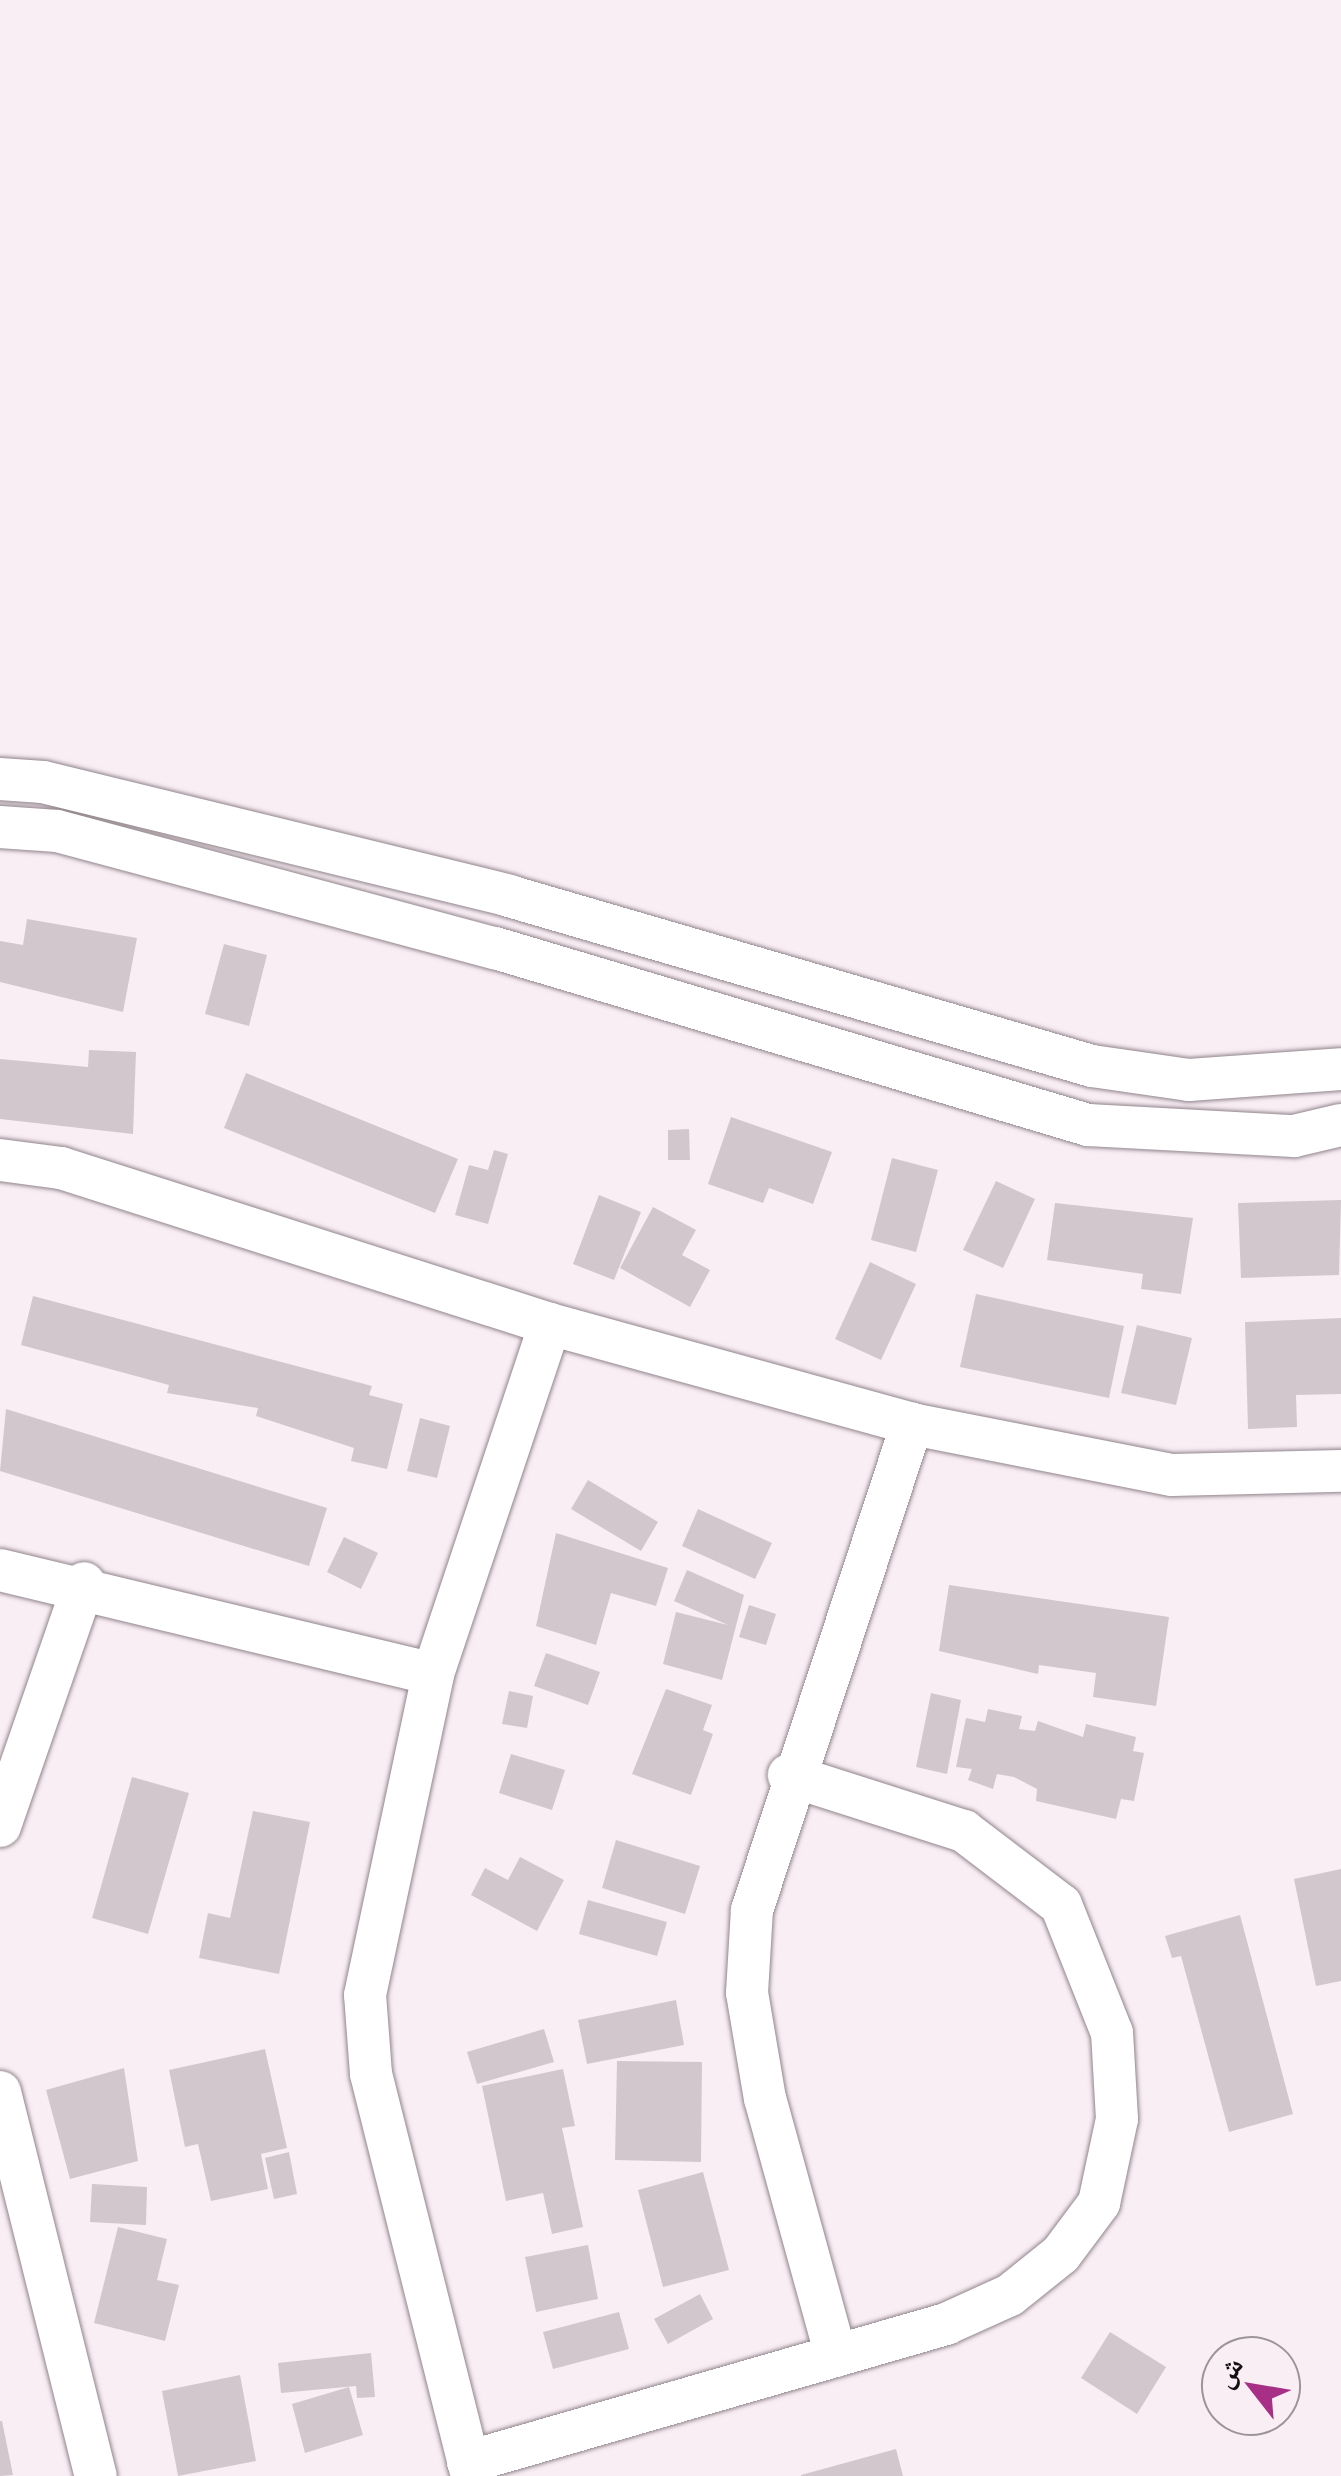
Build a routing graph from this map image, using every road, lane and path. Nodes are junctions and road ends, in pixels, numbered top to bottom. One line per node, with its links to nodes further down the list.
1 (0, 779): 3 (street)
2 (0, 827): 4 (street)
3 (510, 896): 4 (street); 5 (street)
4 (495, 948): 6 (street)
5 (1341, 1069)
6 (1341, 1125)
7 (0, 1160): 8 (street)
8 (550, 1324): 9 (street); 13 (street)
9 (912, 1424): 10 (street); 14 (street)
10 (1341, 1471)
11 (0, 1570): 12 (street)
12 (84, 1583): 13 (street); 15 (street)
13 (433, 1674): 18 (street)
14 (789, 1775): 17 (street); 17 (street)
15 (0, 1826)
16 (0, 2092): 19 (street)
17 (836, 2356): 18 (street)
18 (470, 2469)
19 (96, 2476)

